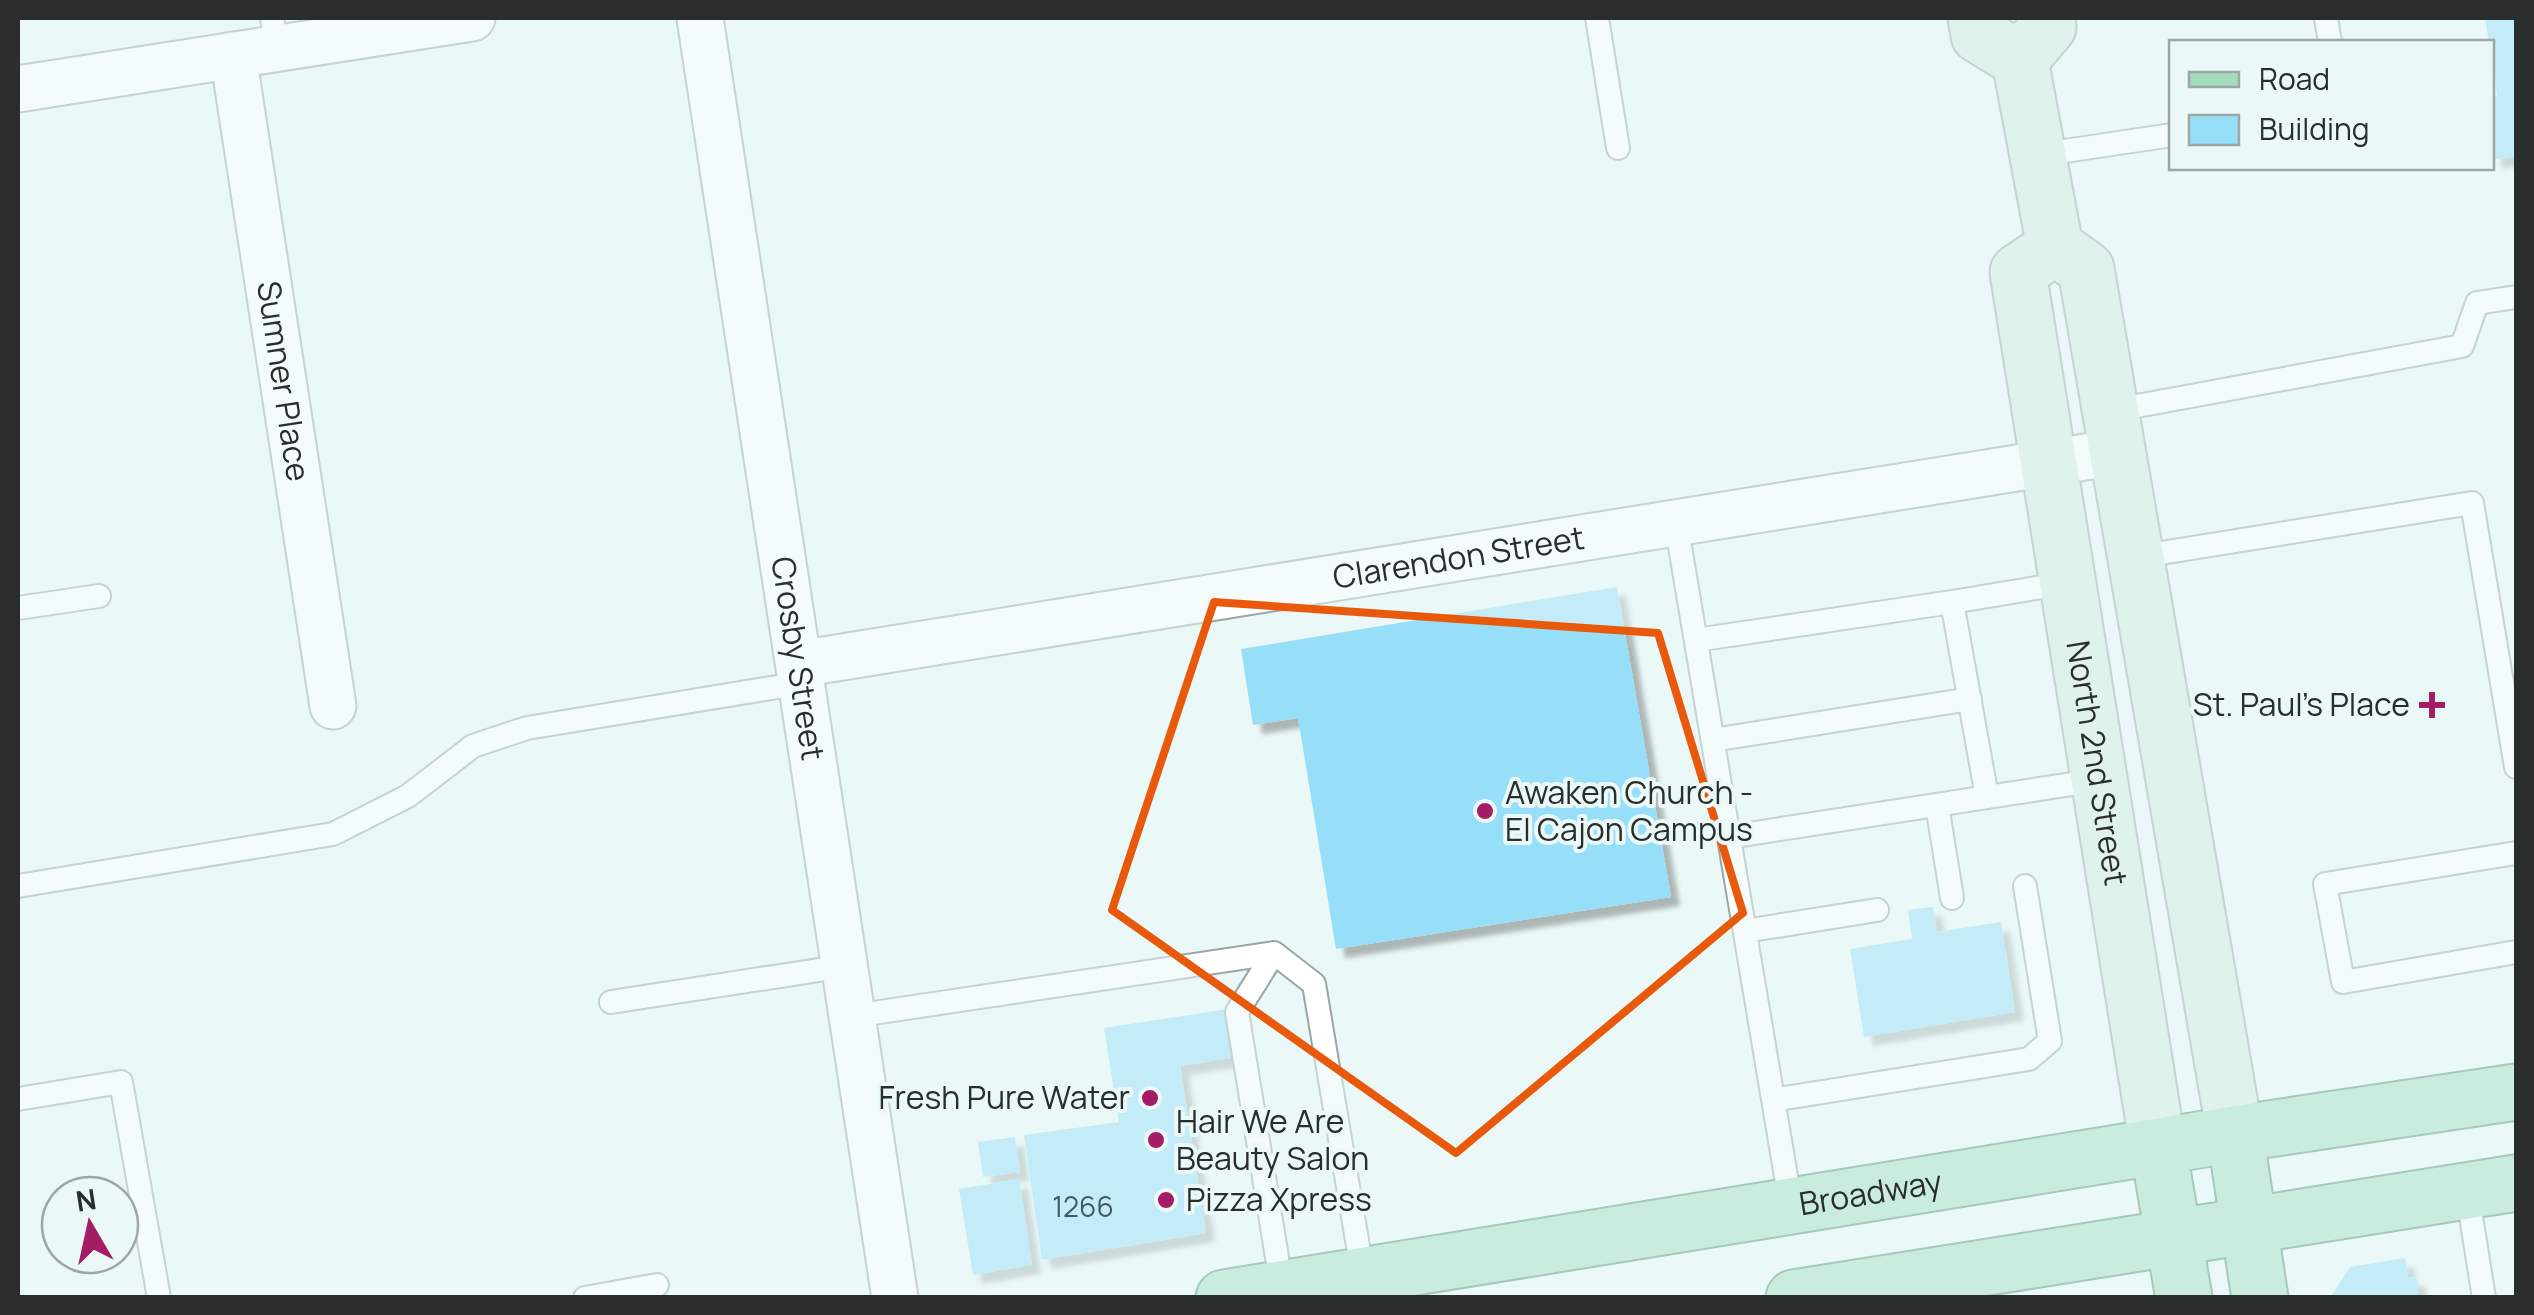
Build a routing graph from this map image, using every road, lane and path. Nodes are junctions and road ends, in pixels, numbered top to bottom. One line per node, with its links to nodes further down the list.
1 (472, 18): 5 (street)
2 (700, 18): 23 (street, Crosby Street)
3 (1597, 18): 10 (lane)
4 (1976, 18): 6 (main road)
5 (274, 33): 7 (street)
6 (2033, 39): 11 (main road)
7 (232, 55): 8 (street); 25 (street, Sumner Place)
8 (18, 90)
9 (2169, 135): 11 (lane)
10 (1618, 148)
11 (2038, 155): 12 (main road)
12 (2055, 248): 14 (main road); 15 (main road, North 2nd Street)
13 (2516, 297): 14 (lane)
14 (2113, 432): 15 (street, Clarendon Street); 17 (main road)
15 (2047, 464): 16 (street, Clarendon Street); 18 (main road, North 2nd Street); 26 (main road)
16 (1676, 523): 22 (lane); 23 (street, Clarendon Street)
17 (2136, 558): 26 (main road); 28 (lane)
18 (2066, 583): 20 (lane); 29 (main road, North 2nd Street)
19 (99, 596): 21 (lane)
20 (1952, 602): 22 (lane); 24 (lane)
21 (18, 608)
22 (1696, 640): 27 (lane)
23 (800, 673): 34 (lane); 41 (street, Crosby Street)
24 (1970, 699): 27 (lane); 30 (lane)
25 (333, 706)
26 (2167, 726): 47 (main road)
27 (1712, 740): 32 (lane)
28 (2516, 767)
29 (2098, 780): 30 (lane); 48 (main road, North 2nd Street)
30 (1988, 797): 31 (lane)
31 (1936, 805): 32 (lane); 36 (lane)
32 (1729, 838): 38 (lane)
33 (2516, 853): 39 (lane)
34 (18, 886)
35 (2024, 886): 46 (lane)
36 (1952, 898)
37 (1877, 910): 38 (lane)
38 (1744, 930): 46 (lane)
39 (2516, 952)
40 (1274, 954): 43 (lane); 53 (lane); 55 (lane)
41 (845, 966): 42 (lane); 43 (street, Crosby Street)
42 (611, 1002)
43 (852, 1016): 58 (street, Crosby Street)
44 (2516, 1092): 47 (main road, Broadway)
45 (18, 1100): 56 (lane)
46 (1773, 1100): 50 (lane)
47 (2235, 1134): 48 (main road, Broadway); 51 (main road)
48 (2158, 1147): 50 (main road, Broadway); 52 (main road, North 2nd Street)
49 (2492, 1187): 51 (main road); 63 (lane)
50 (1791, 1206): 53 (main road, Broadway)
51 (2250, 1225): 52 (main road); 62 (main road)
52 (2176, 1238): 60 (main road); 61 (main road, North 2nd Street)
53 (1363, 1276): 55 (main road, Broadway)
54 (657, 1285): 57 (lane)
55 (1282, 1288): 59 (main road, Broadway)
56 (159, 1298)
57 (586, 1298)
58 (895, 1298)
59 (1224, 1298)
60 (1794, 1298)
61 (2184, 1298)
62 (2260, 1298)
63 (2484, 1298)

